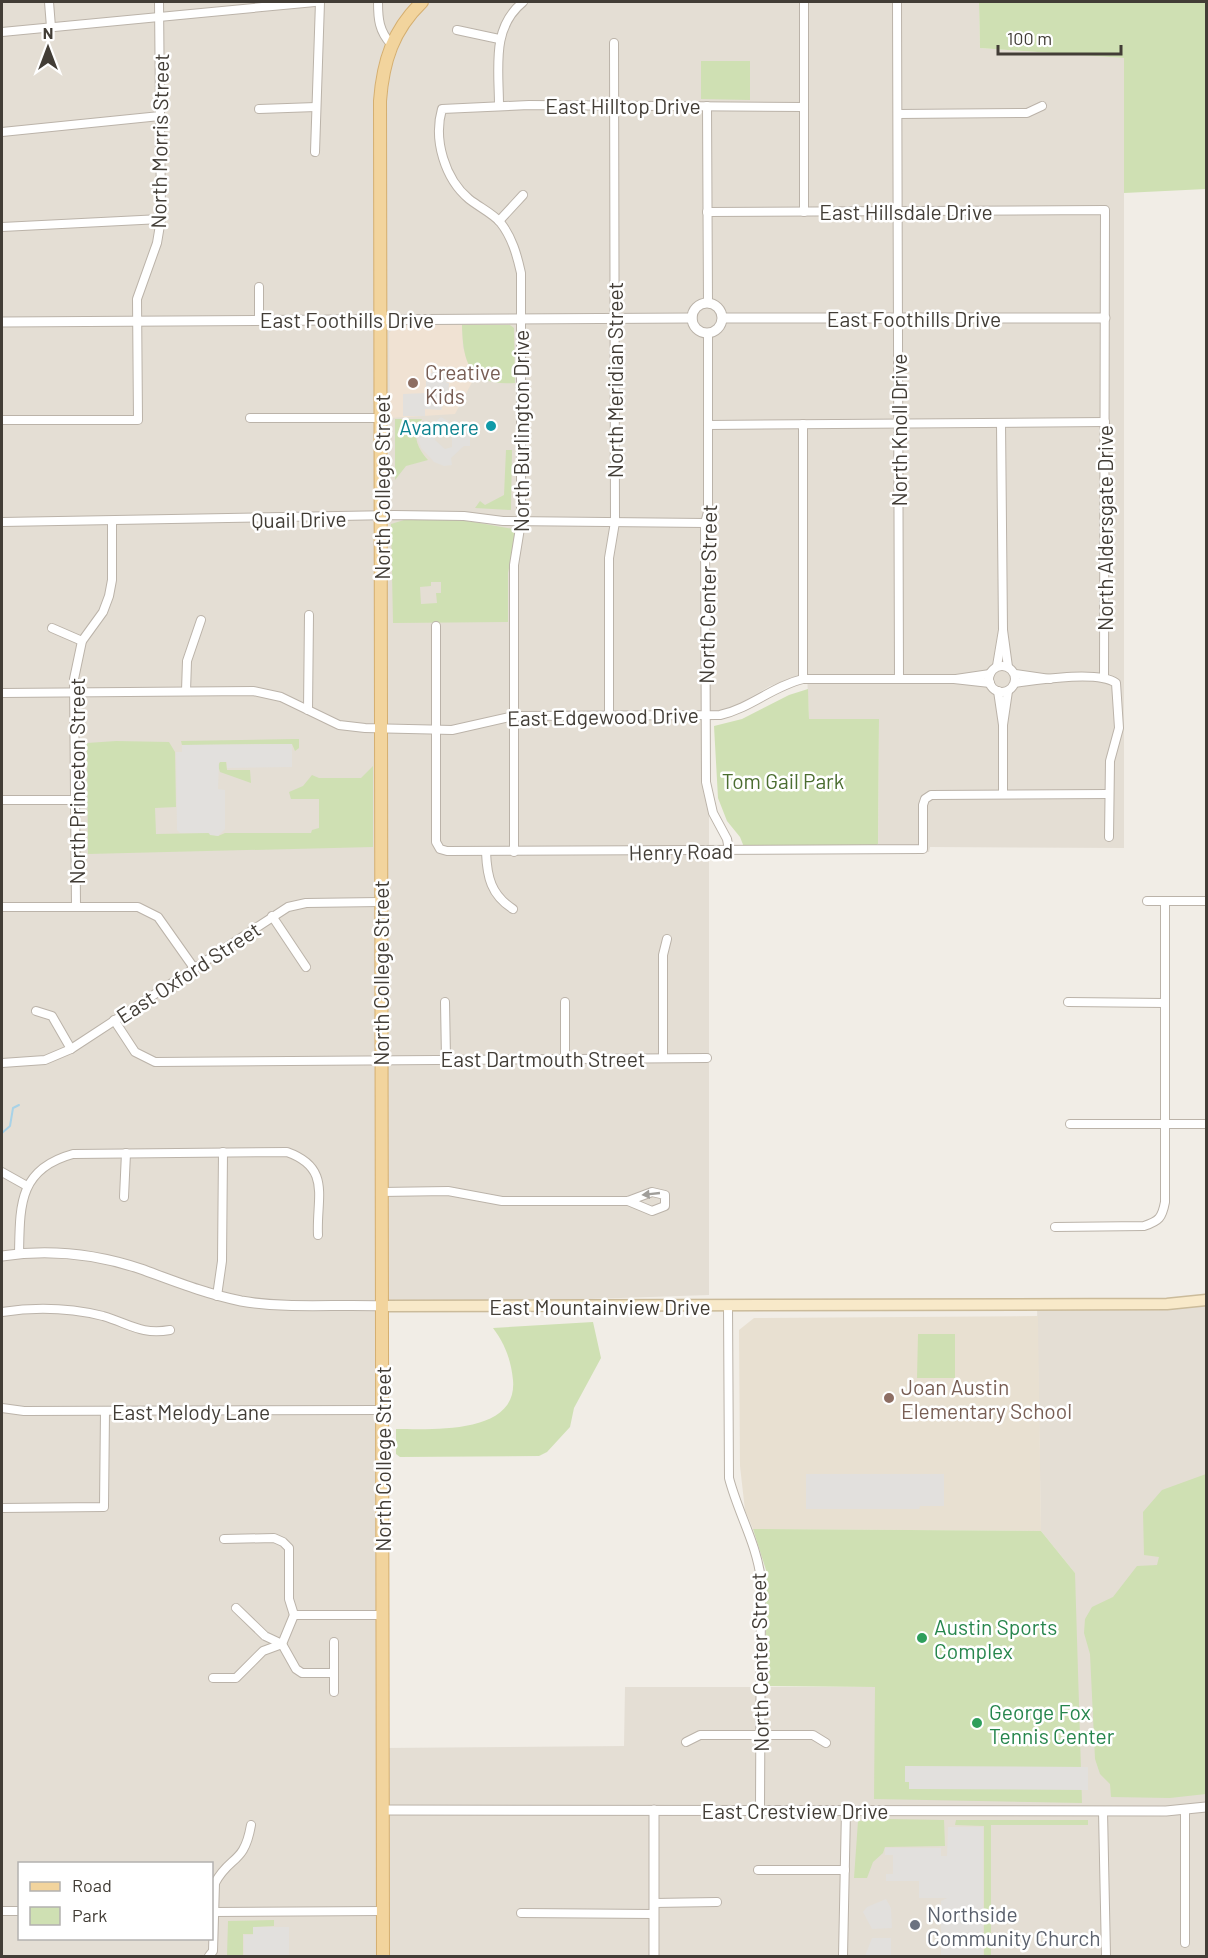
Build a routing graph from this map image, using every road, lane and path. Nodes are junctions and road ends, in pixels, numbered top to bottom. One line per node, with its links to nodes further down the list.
1 (49, 2): 11 (street)
2 (159, 2): 10 (street, North Morris Street)
3 (315, 2): 10 (street)
4 (320, 2): 21 (street)
5 (378, 2): 16 (street)
6 (422, 2): 16 (main road, North College Street)
7 (523, 2): 14 (street)
8 (804, 2): 22 (street)
9 (897, 2): 25 (street, North Knoll Drive)
10 (159, 17): 11 (street); 26 (street, North Morris Street)
11 (51, 27): 13 (street)
12 (457, 30): 14 (street)
13 (2, 32)
14 (499, 39): 18 (street)
15 (614, 43): 17 (street, North Meridian Street)
16 (392, 44): 45 (main road, North College Street)
17 (614, 105): 18 (street, East Hilltop Drive); 19 (street, East Hilltop Drive); 41 (street, North Meridian Street)
18 (499, 106): 24 (street, East Hilltop Drive)
19 (707, 106): 22 (street, East Hilltop Drive); 32 (street)
20 (1042, 106): 25 (street)
21 (316, 107): 23 (street); 28 (street)
22 (804, 107): 33 (street)
23 (259, 109)
24 (442, 109): 35 (street, North Burlington Drive)
25 (898, 114): 31 (street, North Knoll Drive)
26 (160, 116): 27 (street); 34 (street, North Morris Street)
27 (2, 132)
28 (315, 152)
29 (523, 195): 35 (street)
30 (1105, 210): 31 (street, East Hillsdale Drive); 44 (street, North Aldersgate Drive)
31 (897, 211): 33 (street, East Hillsdale Drive); 39 (street, North Knoll Drive)
32 (708, 212): 33 (street, East Hillsdale Drive); 38 (street)
33 (804, 212)
34 (161, 219): 36 (street); 47 (street, North Morris Street)
35 (499, 221): 40 (street, North Burlington Drive)
36 (2, 227)
37 (259, 287): 46 (street)
38 (708, 303): 42 (street); 43 (street)
39 (898, 317): 43 (street, East Foothills Drive); 44 (street, East Foothills Drive); 56 (street, North Knoll Drive)
40 (521, 318): 41 (street, East Foothills Drive); 45 (street, East Foothills Drive); 61 (street, North Burlington Drive)
41 (614, 318): 42 (street, East Foothills Drive); 62 (street, North Meridian Street)
42 (692, 318): 49 (street)
43 (723, 318): 49 (street)
44 (1104, 318): 53 (street, North Aldersgate Drive)
45 (381, 319): 46 (street, East Foothills Drive); 51 (main road, North College Street)
46 (259, 320): 47 (street, East Foothills Drive)
47 (137, 321): 48 (street, East Foothills Drive); 52 (street, North Morris Street)
48 (2, 322)
49 (708, 333): 57 (street, North Center Street)
50 (250, 418): 51 (street)
51 (381, 418): 58 (main road, North College Street)
52 (2, 420)
53 (1104, 422): 54 (street); 73 (street, North Aldersgate Drive)
54 (1001, 423): 56 (street); 68 (street)
55 (803, 424): 56 (street); 57 (street); 74 (street)
56 (898, 424): 75 (street, North Knoll Drive)
57 (708, 425): 63 (street, North Center Street)
58 (381, 517): 59 (street, Quail Drive); 61 (street, Quail Drive); 89 (main road, North College Street)
59 (112, 521): 60 (street, Quail Drive); 69 (street, North Princeton Street)
60 (2, 522)
61 (521, 522): 62 (street, Quail Drive); 86 (street, North Burlington Drive)
62 (615, 522): 63 (street, Quail Drive); 87 (street, North Meridian Street)
63 (705, 523): 85 (street, North Center Street)
64 (309, 615): 84 (street)
65 (201, 620): 79 (street)
66 (436, 626): 90 (street)
67 (52, 628): 69 (street)
68 (1003, 630): 70 (street); 71 (street)
69 (82, 641): 82 (street, North Princeton Street)
70 (997, 666): 71 (street); 76 (street)
71 (1008, 667): 72 (street)
72 (1015, 674): 77 (street); 78 (street)
73 (1104, 678): 77 (street); 92 (street)
74 (803, 679): 75 (street, East Edgewood Drive); 85 (street, East Edgewood Drive)
75 (898, 679): 76 (street, East Edgewood Drive)
76 (990, 679): 80 (street)
77 (1050, 679): 78 (street)
78 (1015, 683): 81 (street)
79 (186, 691): 82 (street, East Edgewood Drive); 84 (street, East Edgewood Drive)
80 (998, 691): 81 (street); 88 (street)
81 (1008, 691): 88 (street)
82 (74, 692): 83 (street, East Edgewood Drive); 94 (street, North Princeton Street)
83 (2, 693)
84 (308, 710): 89 (street, East Edgewood Drive)
85 (706, 715): 87 (street, East Edgewood Drive); 96 (street, North Center Street)
86 (514, 716): 87 (street, East Edgewood Drive); 90 (street, East Edgewood Drive); 98 (street, North Burlington Drive)
87 (609, 716)
88 (1003, 725): 91 (street)
89 (382, 728): 90 (street, East Edgewood Drive); 102 (main road, North College Street)
90 (436, 730): 97 (street, Henry Road)
91 (1003, 794): 92 (street); 96 (street, Henry Road)
92 (1109, 794): 95 (street)
93 (2, 800): 94 (street)
94 (75, 800): 103 (street, North Princeton Street)
95 (1109, 837)
96 (729, 850): 98 (street, Henry Road)
97 (486, 852): 98 (street, Henry Road); 105 (street)
98 (514, 852)
99 (1147, 901): 100 (street)
100 (1166, 901): 101 (street); 113 (street)
101 (1206, 901)
102 (380, 902): 106 (street, East Oxford Street); 121 (main road, North College Street)
103 (76, 906): 104 (street); 109 (street)
104 (2, 907)
105 (513, 909)
106 (272, 916): 108 (street); 109 (street, East Oxford Street)
107 (667, 939): 119 (street)
108 (306, 967)
109 (194, 968): 115 (street, East Oxford Street)
110 (445, 1002): 117 (street)
111 (565, 1002): 118 (street)
112 (1068, 1002): 113 (street)
113 (1165, 1003): 125 (street)
114 (36, 1011): 116 (street)
115 (114, 1020): 116 (street, East Oxford Street); 121 (street, East Dartmouth Street)
116 (70, 1048): 122 (street, East Oxford Street)
117 (446, 1058): 118 (street, East Dartmouth Street); 121 (street, East Dartmouth Street)
118 (565, 1058): 119 (street, East Dartmouth Street)
119 (663, 1058): 120 (street, East Dartmouth Street)
120 (706, 1058)
121 (380, 1059): 130 (main road, North College Street)
122 (2, 1063)
123 (1070, 1124): 125 (street)
124 (1206, 1124): 125 (street)
125 (1165, 1125): 133 (street)
126 (223, 1152): 127 (street); 134 (street); 137 (street)
127 (126, 1153): 129 (street); 131 (street)
128 (2, 1172): 129 (street)
129 (27, 1186): 135 (street)
130 (381, 1192): 132 (street); 140 (main road, North College Street)
131 (124, 1197)
132 (628, 1202)
133 (1055, 1227)
134 (318, 1236)
135 (19, 1254): 136 (street, East Mountainview Drive); 137 (street, East Mountainview Drive)
136 (2, 1256)
137 (217, 1296): 140 (street, East Mountainview Drive)
138 (1206, 1300): 139 (main road, East Mountainview Drive)
139 (728, 1305): 140 (main road, East Mountainview Drive); 156 (street, North Center Street)
140 (382, 1306): 144 (main road, North College Street)
141 (2, 1312): 142 (street)
142 (170, 1330)
143 (2, 1408): 145 (street, East Melody Lane)
144 (382, 1410): 145 (street, East Melody Lane); 150 (main road, North College Street)
145 (105, 1411): 146 (street)
146 (2, 1508)
147 (224, 1539): 149 (street)
148 (236, 1608): 152 (street)
149 (294, 1615): 150 (street); 152 (street)
150 (382, 1615): 162 (main road, North College Street)
151 (334, 1642): 153 (street)
152 (282, 1644): 153 (street); 154 (street)
153 (334, 1673): 155 (street)
154 (213, 1678)
155 (334, 1692)
156 (761, 1735): 157 (street); 158 (street); 160 (street, North Center Street)
157 (686, 1742)
158 (826, 1743)
159 (1206, 1807): 161 (street, East Crestview Drive)
160 (760, 1809): 163 (street, East Crestview Drive); 164 (street, East Crestview Drive)
161 (1185, 1809): 165 (street, East Crestview Drive); 179 (street)
162 (383, 1810): 163 (street, East Crestview Drive); 174 (main road, North College Street)
163 (654, 1810): 171 (street)
164 (846, 1810): 165 (street, East Crestview Drive); 168 (street)
165 (1103, 1811): 184 (street)
166 (251, 1824): 169 (street)
167 (758, 1870): 168 (street)
168 (844, 1870): 183 (street)
169 (213, 1902)
170 (717, 1902): 171 (street)
171 (654, 1903): 177 (street)
172 (2, 1911): 173 (street)
173 (18, 1911)
174 (383, 1911): 175 (street); 181 (main road, North College Street)
175 (213, 1912)
176 (521, 1913): 177 (street)
177 (654, 1914): 182 (street)
178 (213, 1940): 180 (street)
179 (1185, 1943)
180 (209, 1956)
181 (383, 1956)
182 (654, 1956)
183 (843, 1956)
184 (1106, 1956)

